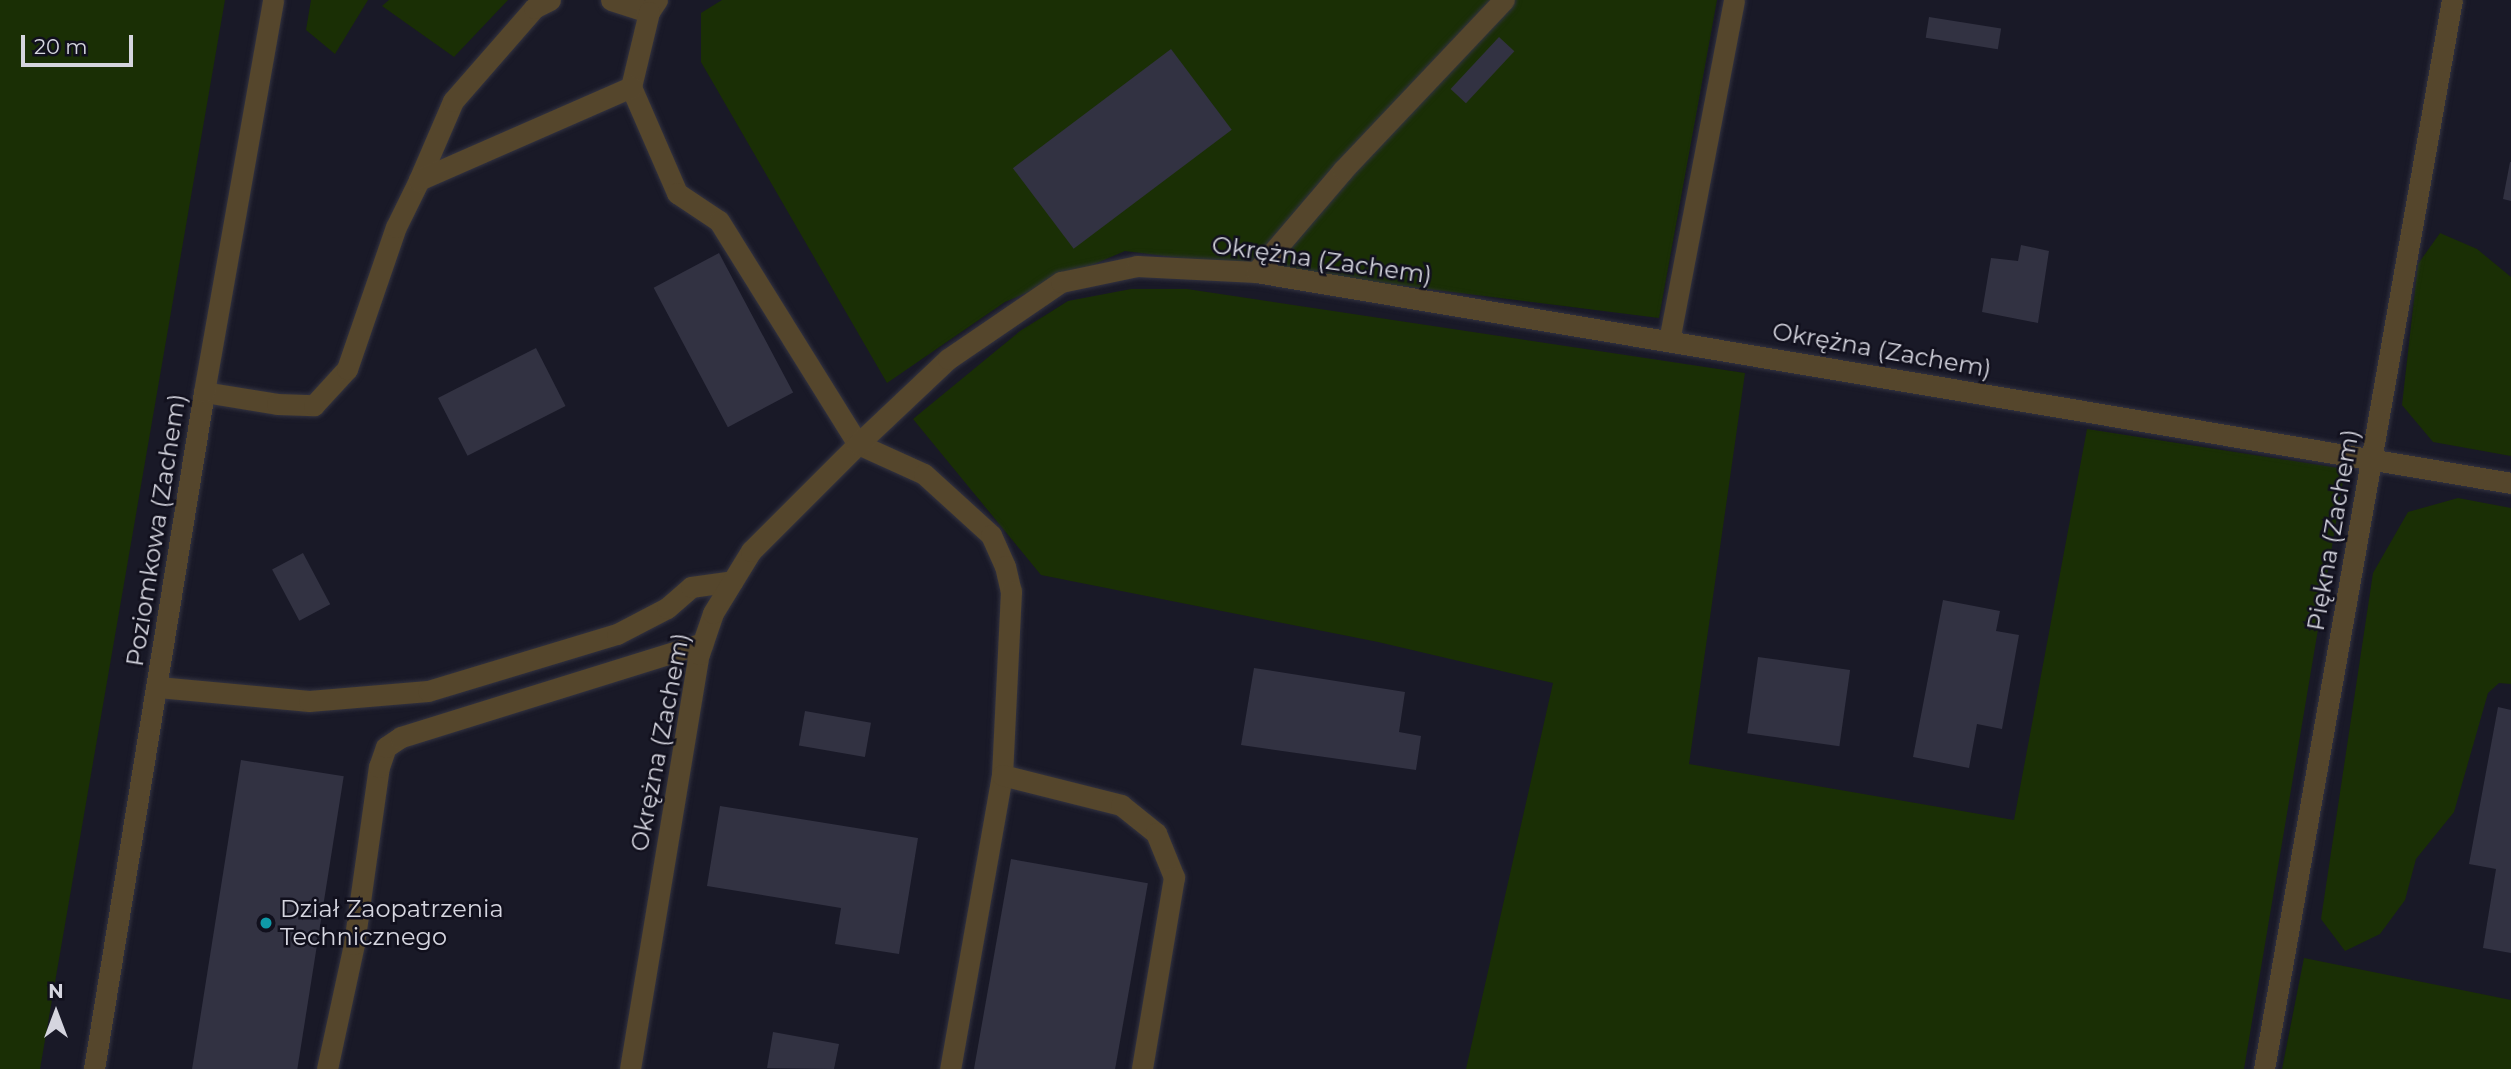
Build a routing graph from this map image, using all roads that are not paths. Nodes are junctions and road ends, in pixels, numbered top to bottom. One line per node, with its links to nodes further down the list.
1 (274, 0): 12 (lane, Poziomkowa (Zachem))
2 (550, 0): 9 (lane)
3 (611, 0): 7 (lane)
4 (1504, 0): 10 (lane)
5 (1734, 0): 11 (lane)
6 (2452, 0): 14 (lane, Piękna (Zachem))
7 (653, 6): 8 (lane)
8 (631, 87): 9 (lane); 13 (lane)
9 (419, 180): 12 (lane)
10 (1256, 272): 11 (lane, Okrężna (Zachem)); 13 (lane, Okrężna (Zachem))
11 (1669, 341): 14 (lane, Okrężna (Zachem))
12 (204, 391): 18 (lane, Poziomkowa (Zachem))
13 (858, 444): 16 (lane, Okrężna (Zachem)); 19 (lane)
14 (2372, 459): 15 (lane, Okrężna (Zachem)); 25 (lane, Piękna (Zachem))
15 (2511, 483)
16 (733, 581): 17 (lane, Okrężna (Zachem)); 18 (lane)
17 (703, 643): 21 (lane); 22 (lane, Okrężna (Zachem))
18 (158, 687): 20 (lane, Poziomkowa (Zachem))
19 (1002, 775): 23 (lane); 24 (lane)
20 (94, 1069)
21 (327, 1069)
22 (630, 1069)
23 (950, 1069)
24 (1142, 1069)
25 (2264, 1069)

